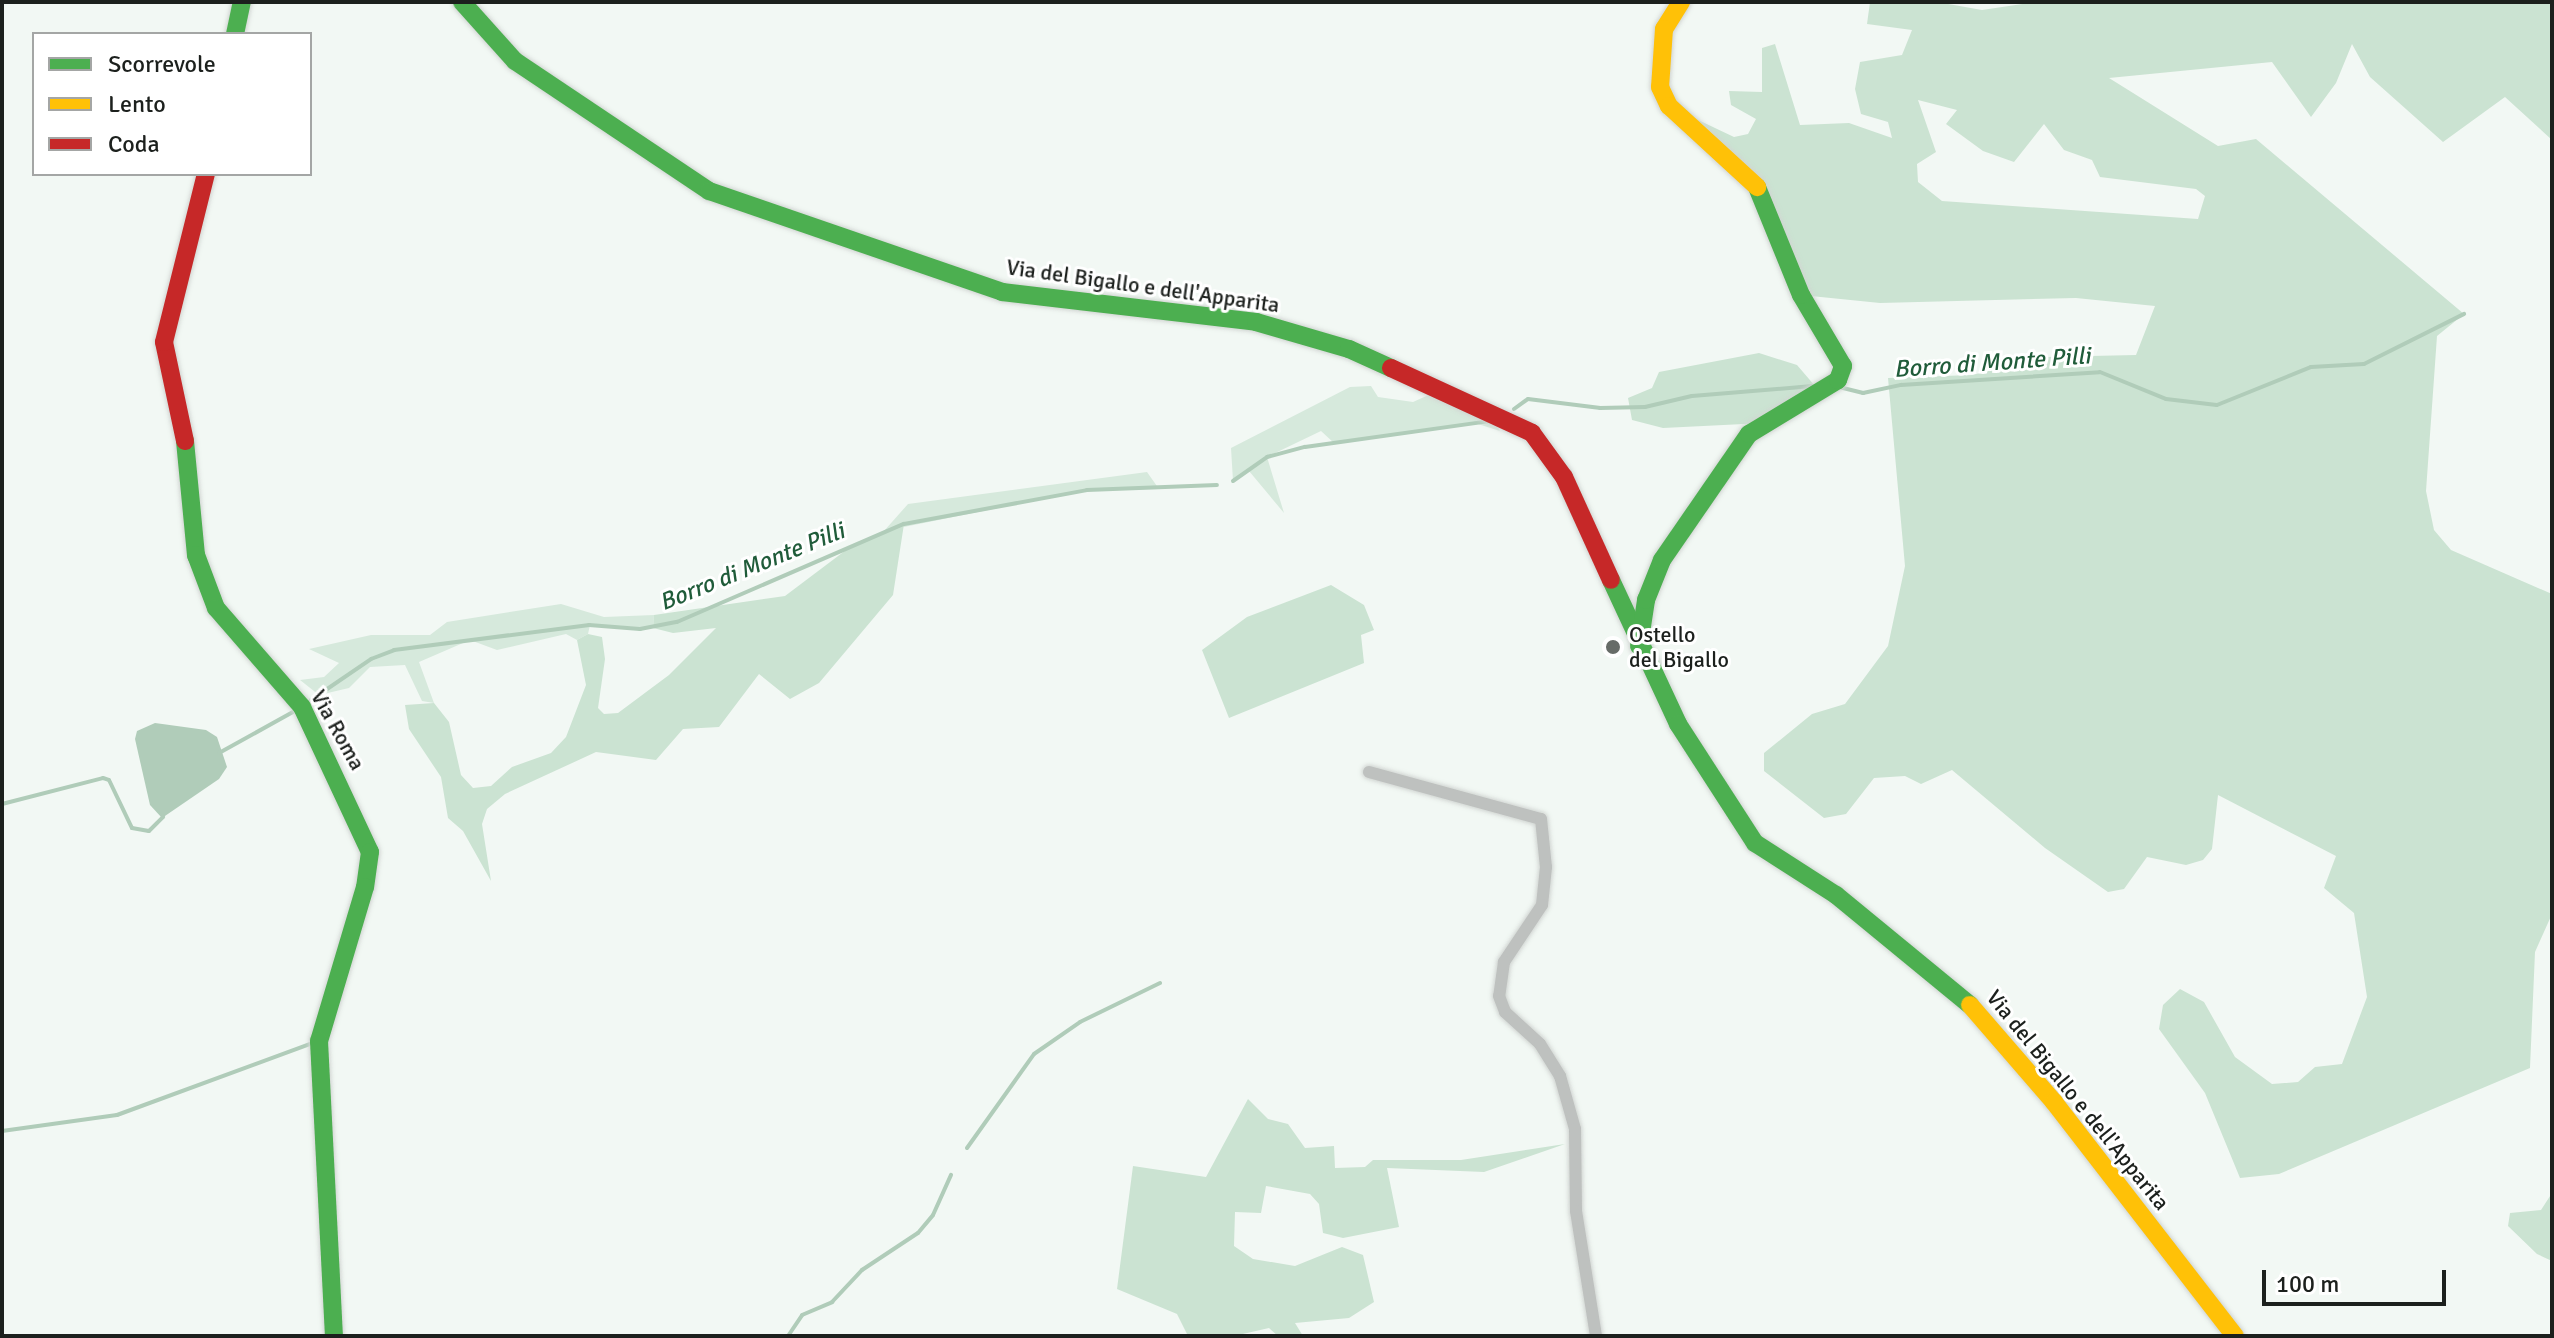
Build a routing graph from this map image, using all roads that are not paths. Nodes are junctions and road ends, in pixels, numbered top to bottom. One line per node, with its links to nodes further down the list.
1 (242, 2): 4 (street)
2 (462, 2): 6 (street, Via del Bigallo e dell'Apparita)
3 (1681, 2): 6 (street)
4 (235, 32)
5 (206, 176): 8 (street, Via Roma)
6 (1639, 646): 10 (street, Via del Bigallo e dell'Apparita)
7 (1369, 772): 9 (street)
8 (334, 1336)
9 (1596, 1336)
10 (2235, 1336)

